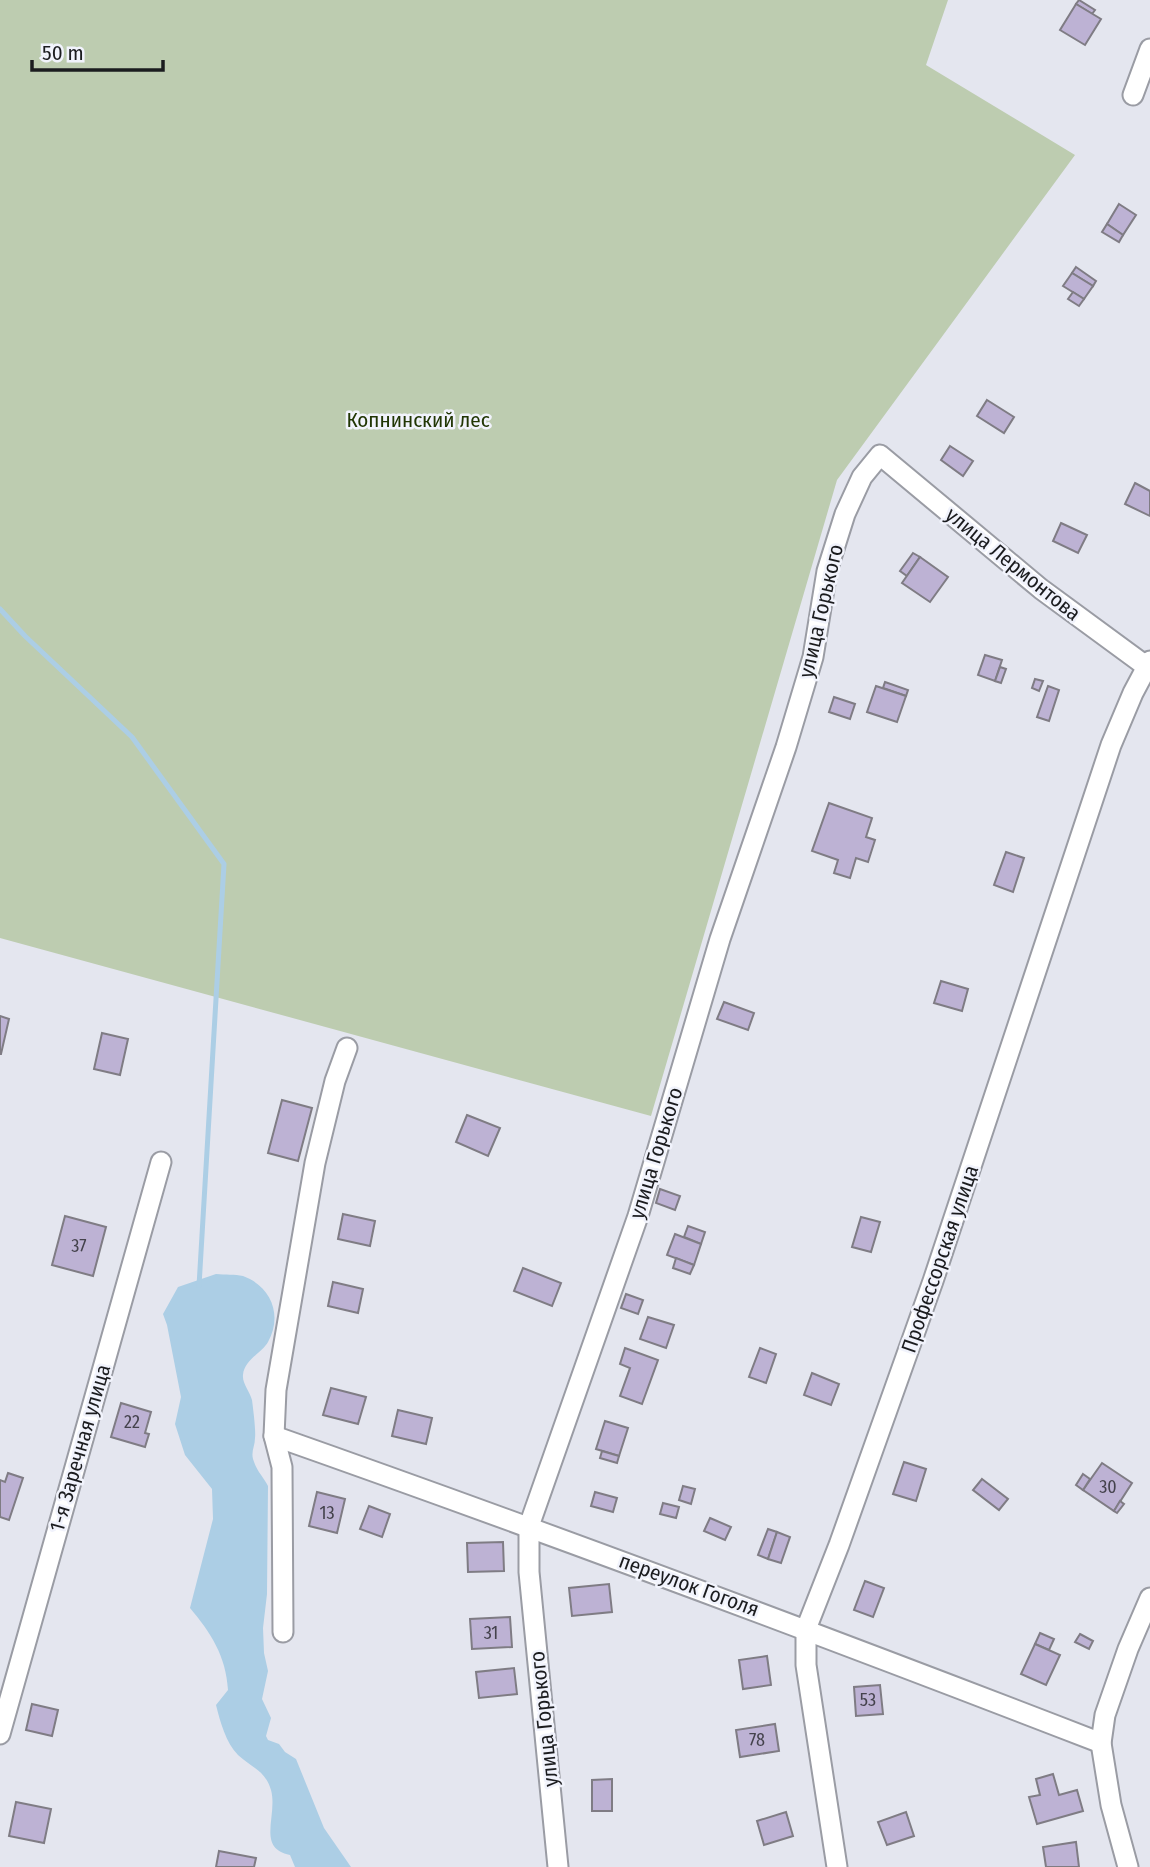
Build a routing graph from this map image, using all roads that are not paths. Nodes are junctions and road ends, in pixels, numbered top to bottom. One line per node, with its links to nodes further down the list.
1 (1150, 49): 2 (street)
2 (1133, 95)
3 (880, 455): 4 (street, улица Лермонтова); 8 (street, улица Горького)
4 (1149, 665): 10 (street, Профессорская улица)
5 (347, 1048): 7 (street)
6 (161, 1162): 12 (street, 1-я Заречная улица)
7 (274, 1436): 8 (street, переулок Гоголя); 11 (street)
8 (529, 1526): 10 (street, переулок Гоголя); 14 (street, улица Горького)
9 (1150, 1598): 13 (street)
10 (806, 1629): 13 (street, переулок Гоголя); 15 (street, Профессорская улица)
11 (283, 1632)
12 (0, 1734)
13 (1101, 1744): 16 (street)
14 (558, 1867)
15 (837, 1867)
16 (1128, 1867)

